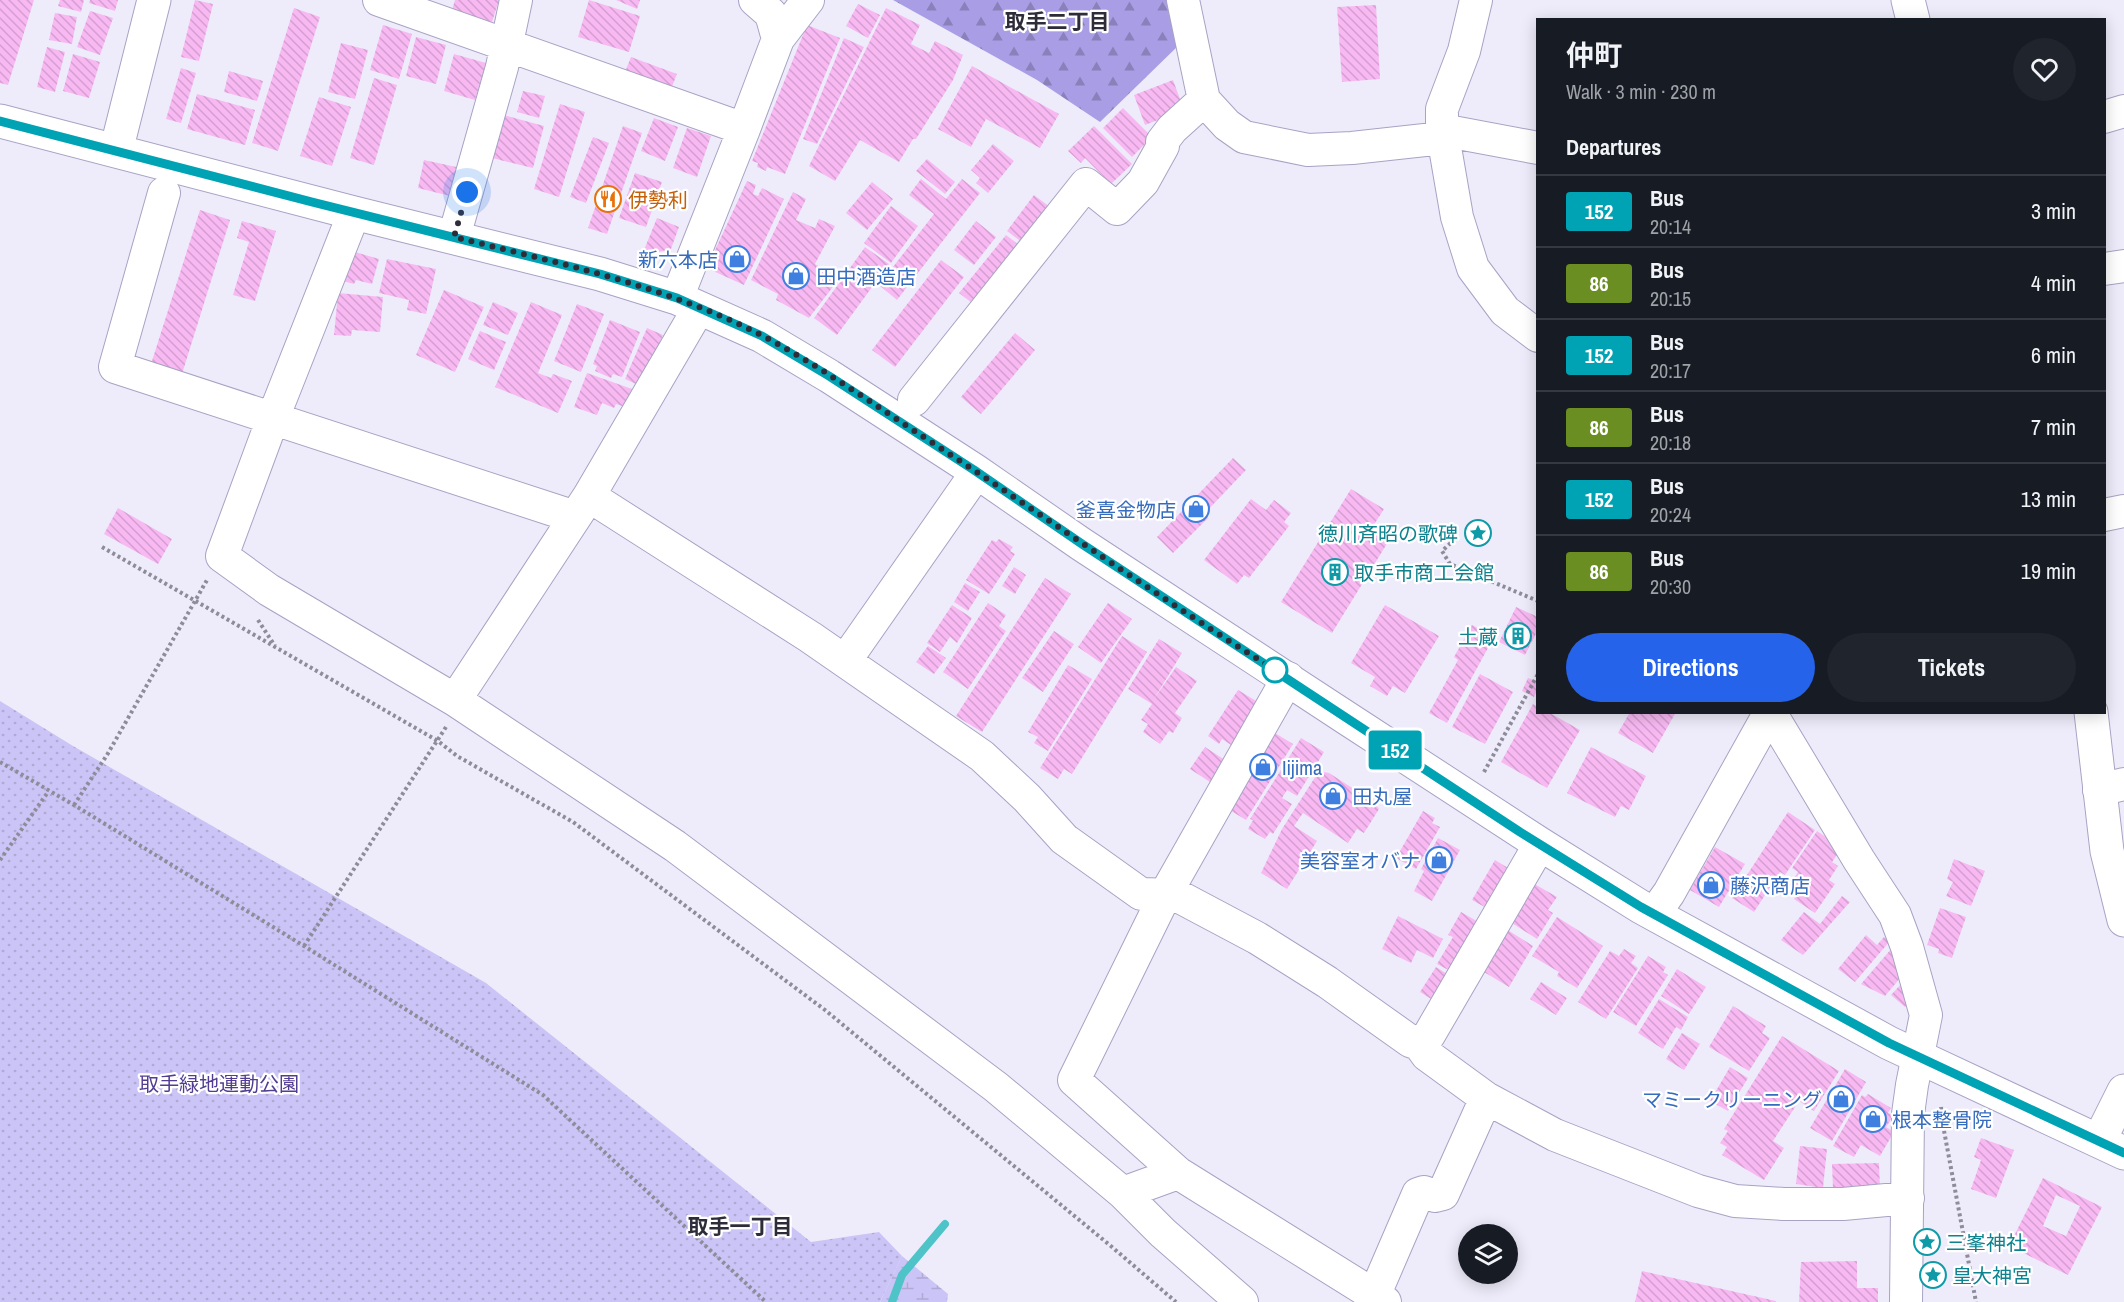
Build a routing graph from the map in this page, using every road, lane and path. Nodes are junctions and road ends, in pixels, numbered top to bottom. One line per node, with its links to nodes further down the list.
1 (154, 0): 19 (main road)
2 (379, 0): 11 (street)
3 (516, 0): 11 (street)
4 (755, 0): 10 (street)
5 (808, 0): 10 (street)
6 (1183, 0): 12 (street)
7 (1476, 0): 17 (street)
8 (1908, 0): 9 (main road)
9 (1912, 18)
10 (778, 39): 16 (street)
11 (506, 46): 16 (street); 22 (street)
12 (1204, 100): 17 (street); 27 (street)
13 (2124, 111): 14 (street)
14 (2106, 116)
15 (0, 121): 19 (main road)
16 (744, 129): 25 (street)
17 (1443, 134): 18 (street); 26 (street)
18 (1536, 148)
19 (116, 151): 21 (main road)
20 (164, 193): 28 (street)
21 (354, 213): 22 (main road); 28 (street)
22 (454, 237): 25 (main road)
23 (2124, 266): 24 (street)
24 (2106, 269)
25 (688, 303): 29 (main road); 30 (street)
26 (1536, 334)
27 (914, 400)
28 (273, 418): 30 (street); 41 (street)
29 (977, 472): 38 (street); 39 (main road)
30 (582, 506): 38 (street); 41 (street)
31 (2124, 511): 32 (street)
32 (2106, 514)
33 (1455, 539): 36 (path)
34 (102, 547): 37 (path)
35 (212, 572): 37 (path)
36 (1536, 600)
37 (195, 601): 45 (path); 50 (path)
38 (845, 661): 53 (street)
39 (1288, 678): 51 (main road); 53 (street)
40 (1536, 678): 47 (path)
41 (455, 700): 64 (street)
42 (1769, 714): 54 (street)
43 (1771, 714): 58 (street)
44 (2091, 714): 48 (main road)
45 (438, 741): 56 (path); 68 (path)
46 (0, 762): 49 (path)
47 (1482, 775)
48 (2111, 787): 55 (main road)
49 (48, 792): 50 (path); 52 (path)
50 (74, 805): 56 (path)
51 (1540, 844): 54 (main road); 57 (street)
52 (0, 860)
53 (1165, 895): 57 (street); 63 (street)
54 (1654, 914): 58 (main road)
55 (2124, 920)
56 (304, 946): 67 (path)
57 (1419, 1044): 60 (street)
58 (1918, 1056): 62 (main road); 65 (street)
59 (2124, 1091): 62 (main road)
60 (1486, 1098): 65 (street); 66 (street)
61 (1941, 1098): 71 (path)
62 (2111, 1147)
63 (1178, 1173): 64 (street); 66 (street)
64 (1123, 1193): 69 (street)
65 (1908, 1198): 70 (street)
66 (1379, 1299)
67 (766, 1302)
68 (1176, 1302)
69 (1242, 1302)
70 (1906, 1302)
71 (1976, 1302)

